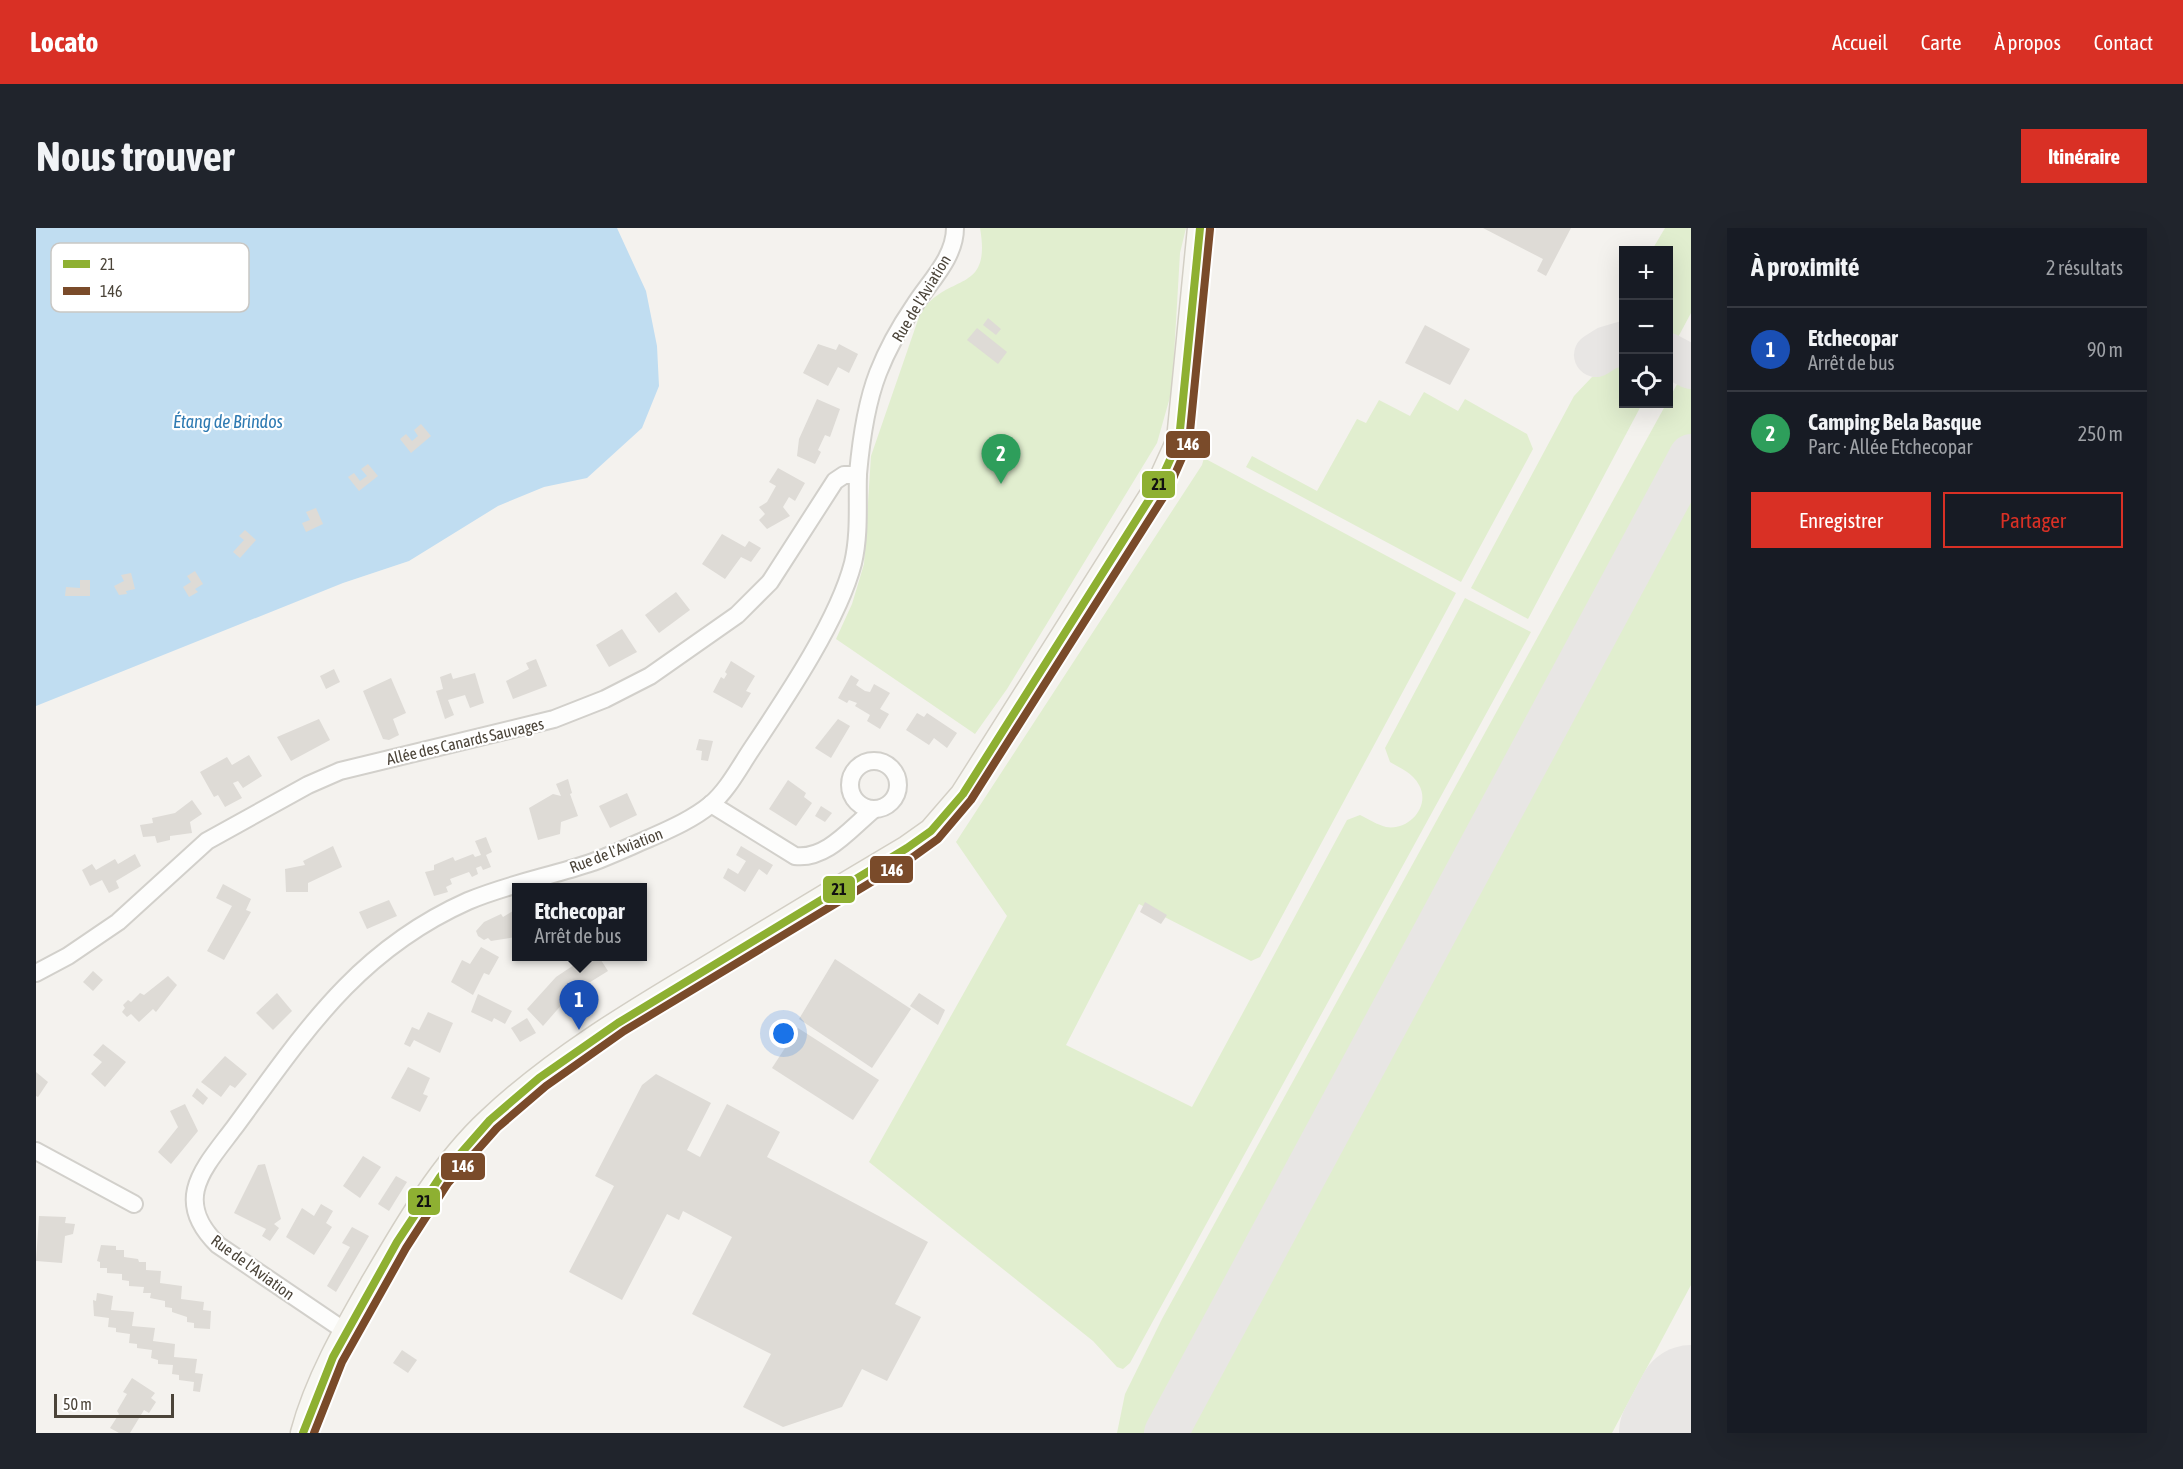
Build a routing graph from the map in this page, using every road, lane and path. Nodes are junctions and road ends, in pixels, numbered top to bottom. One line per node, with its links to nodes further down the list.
1 (956, 228): 3 (street, Rue de l'Aviation)
2 (1200, 228): 11 (street)
3 (858, 475): 4 (street, Rue de l'Aviation); 8 (street, Allée des Canards Sauvages)
4 (711, 804): 5 (street); 6 (street, Rue de l'Aviation)
5 (873, 810)
6 (524, 883)
7 (512, 887): 11 (street, Rue de l'Aviation)
8 (36, 973)
9 (36, 1151): 10 (street)
10 (134, 1204)
11 (345, 1331): 12 (street)
12 (303, 1433)

